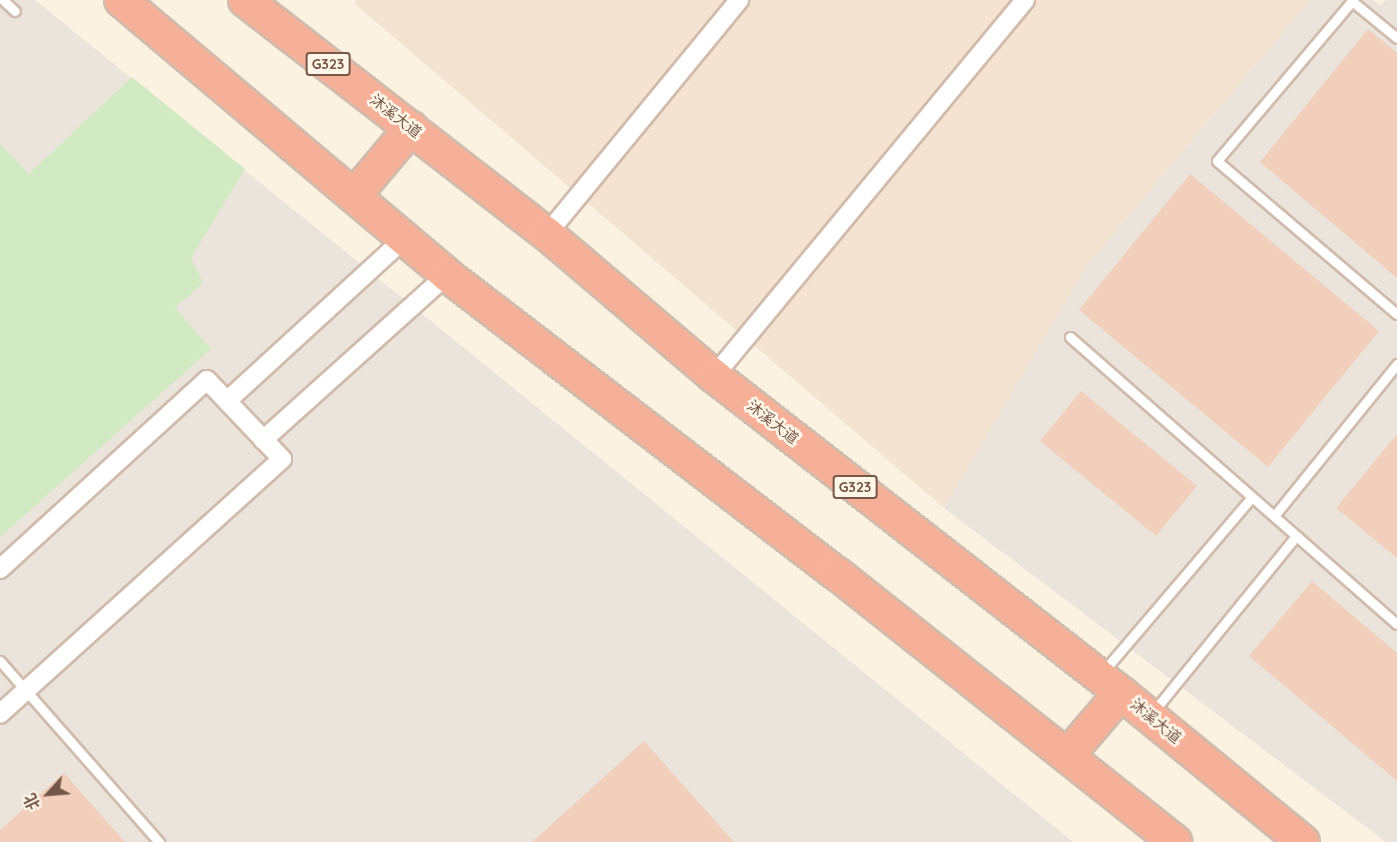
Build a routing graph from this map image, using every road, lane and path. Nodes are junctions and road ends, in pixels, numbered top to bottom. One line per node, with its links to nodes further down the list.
1 (3, 0): 6 (lane)
2 (121, 0): 9 (highway)
3 (245, 0): 8 (highway, 沐溪大道 / G323)
4 (739, 0): 10 (street)
5 (1025, 0): 16 (street)
6 (15, 11)
7 (1397, 38): 13 (lane)
8 (411, 128): 9 (highway); 10 (highway, 沐溪大道 / G323)
9 (354, 196): 11 (highway)
10 (548, 234): 16 (highway, 沐溪大道 / G323)
11 (404, 238): 12 (highway); 17 (street)
12 (447, 275): 18 (street); 29 (highway)
13 (1397, 314)
14 (1070, 337): 19 (lane)
15 (1397, 364): 20 (lane)
16 (714, 376): 25 (highway, 沐溪大道 / G323)
17 (227, 401): 18 (street); 22 (street)
18 (263, 440): 26 (street)
19 (1252, 497): 20 (lane); 25 (lane)
20 (1274, 516): 21 (lane)
21 (1296, 536): 23 (lane); 28 (lane)
22 (0, 569)
23 (1397, 624)
24 (0, 661): 26 (lane)
25 (1110, 685): 28 (highway, 沐溪大道 / G323); 29 (highway)
26 (26, 691): 27 (street); 30 (lane)
27 (0, 714)
28 (1149, 716): 32 (highway, 沐溪大道 / G323)
29 (1068, 755): 31 (highway)
30 (159, 842)
31 (1174, 842)
32 (1303, 842)

